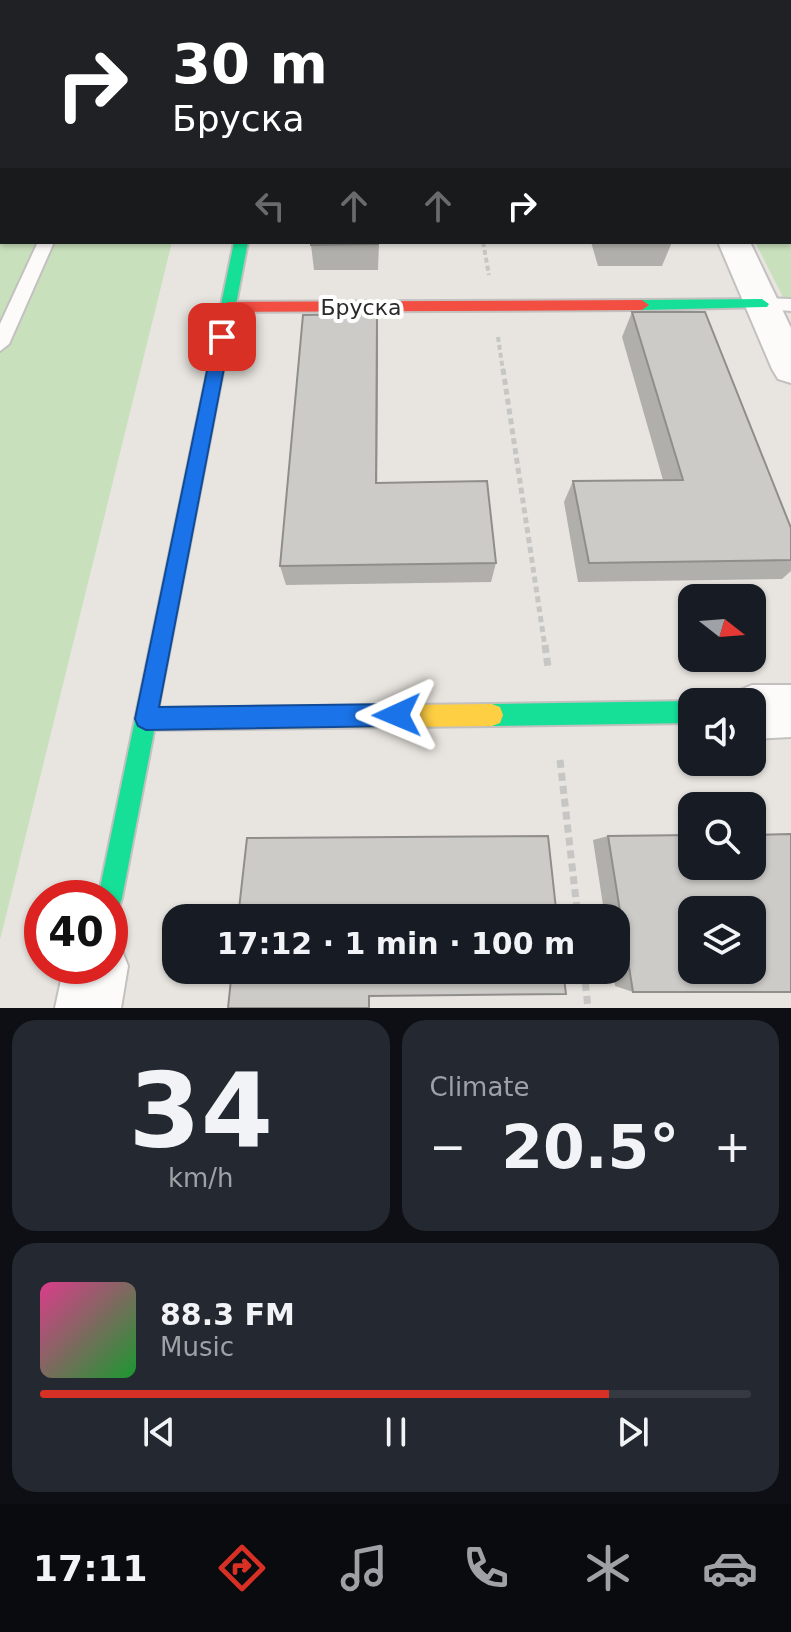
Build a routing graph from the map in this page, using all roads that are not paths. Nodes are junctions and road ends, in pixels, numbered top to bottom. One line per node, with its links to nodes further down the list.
1 (45, 244): 6 (lane)
2 (241, 244): 5 (street)
3 (735, 244): 4 (street)
4 (776, 304): 5 (street, Бруска); 7 (street)
5 (228, 307): 11 (street)
6 (0, 344)
7 (791, 369)
8 (791, 711): 10 (street)
9 (678, 712): 11 (street)
10 (766, 712)
11 (146, 719): 12 (street)
12 (114, 880)
13 (93, 984): 14 (street)
14 (88, 1008)

